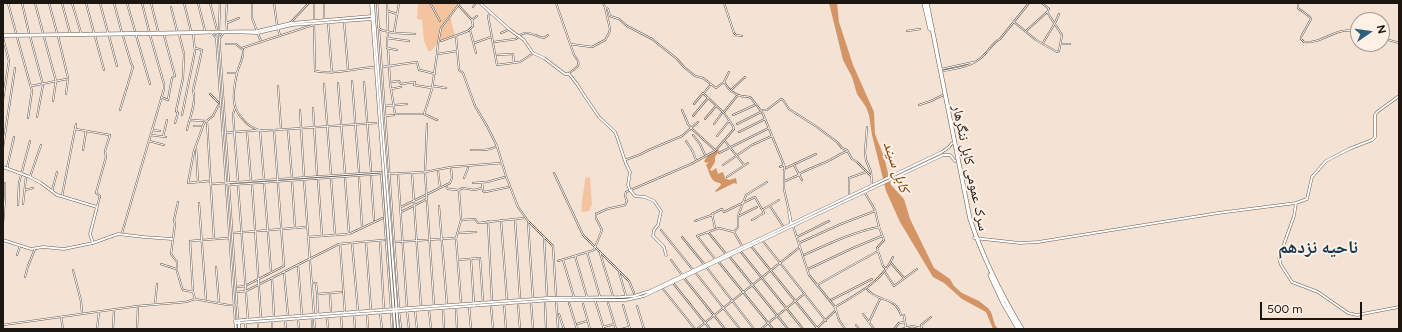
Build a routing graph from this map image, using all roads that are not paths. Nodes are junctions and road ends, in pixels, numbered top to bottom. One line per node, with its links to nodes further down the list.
1 (8, 3): 89 (street)
2 (22, 3): 90 (street)
3 (35, 3): 91 (street)
4 (49, 3): 92 (street)
5 (62, 3): 81 (street)
6 (72, 3): 82 (street)
7 (86, 3): 83 (street)
8 (100, 3): 84 (street)
9 (114, 3): 85 (street)
10 (128, 3): 86 (street)
11 (142, 3): 78 (street)
12 (151, 3): 71 (street)
13 (184, 3): 73 (street)
14 (198, 3): 67 (street)
15 (210, 3): 68 (street)
16 (220, 3): 68 (street)
17 (227, 3): 57 (street)
18 (252, 3): 76 (street)
19 (274, 3): 61 (street)
20 (309, 3): 58 (street)
21 (314, 3): 55 (street)
22 (324, 3): 50 (street)
23 (372, 3): 48 (street); 60 (street)
24 (377, 3): 60 (street)
25 (387, 3): 42 (street)
26 (399, 3): 45 (street)
27 (430, 3): 53 (street)
28 (460, 3): 38 (street)
29 (476, 3): 40 (street)
30 (480, 3): 43 (street)
31 (556, 3): 109 (street)
32 (604, 3): 41 (street)
33 (724, 3): 99 (street)
34 (926, 3): 130 (highway, سرک عمومی کابل ننگرهار)
35 (1029, 3): 54 (street)
36 (1042, 3): 44 (street)
37 (1298, 3): 66 (street)
38 (458, 5): 52 (street); 121 (street)
39 (171, 7): 72 (street)
40 (472, 7)
41 (605, 7): 109 (street); 147 (street)
42 (388, 10): 45 (street); 77 (street)
43 (491, 12): 63 (street); 97 (street)
44 (1047, 12): 59 (street); 70 (street)
45 (397, 14): 79 (street)
46 (1059, 14): 59 (street)
47 (477, 16): 52 (street)
48 (372, 17): 50 (street); 51 (street); 126 (street)
49 (239, 18): 57 (street)
50 (324, 19): 55 (street)
51 (344, 20): 56 (street); 129 (street)
52 (472, 20): 62 (street)
53 (440, 21)
54 (1013, 21): 70 (street); 130 (street)
55 (314, 22): 56 (street); 58 (street); 61 (street); 95 (street); 134 (street)
56 (328, 22): 134 (street)
57 (226, 23): 65 (street)
58 (290, 23): 61 (street)
59 (1055, 23): 110 (street); 112 (street)
60 (377, 26): 77 (street); 126 (street)
61 (278, 28): 76 (street); 95 (street)
62 (470, 29): 96 (street); 108 (street)
63 (508, 29): 80 (street); 98 (street)
64 (920, 29): 69 (street)
65 (227, 30): 68 (street); 76 (street)
66 (1350, 30)
67 (205, 31): 68 (street); 73 (street)
68 (218, 31): 74 (street); 75 (street); 101 (street); 102 (street)
69 (907, 31)
70 (1026, 31): 110 (street)
71 (158, 32): 72 (street); 78 (street)
72 (178, 32): 73 (street); 87 (street); 201 (street)
73 (192, 32): 74 (street); 114 (street)
74 (211, 32): 101 (street)
75 (224, 32): 76 (street); 102 (street)
76 (257, 32): 105 (street)
77 (388, 32): 79 (street); 100 (street)
78 (150, 33): 86 (street); 87 (street); 163 (street)
79 (394, 33): 88 (street)
80 (501, 33)
81 (70, 34): 82 (street); 92 (street)
82 (81, 34): 83 (street)
83 (94, 34): 84 (street); 128 (street)
84 (109, 34): 85 (street); 124 (street)
85 (122, 34): 86 (street); 178 (street)
86 (136, 34): 145 (street)
87 (164, 34): 163 (street)
88 (415, 34)
89 (16, 35): 90 (street); 94 (street); 150 (street)
90 (30, 35): 91 (street); 148 (street)
91 (43, 35): 92 (street); 140 (street)
92 (57, 35): 138 (street)
93 (548, 35): 98 (street)
94 (3, 36): 165 (street)
95 (280, 36): 105 (street)
96 (456, 36): 104 (street); 118 (street)
97 (492, 36): 106 (street); 108 (street)
98 (518, 36): 106 (street); 120 (street)
99 (742, 36)
100 (388, 38): 103 (street); 116 (street)
101 (216, 40): 107 (street)
102 (220, 41): 107 (street); 229 (street)
103 (409, 41)
104 (441, 41)
105 (261, 42): 115 (street)
106 (493, 42): 122 (street)
107 (216, 43): 167 (street)
108 (474, 43): 119 (street)
109 (570, 43): 136 (street)
110 (1043, 43): 112 (street)
111 (226, 44): 115 (street)
112 (1061, 44): 113 (street)
113 (1070, 44)
114 (195, 48): 185 (street); 194 (street)
115 (242, 48): 133 (street)
116 (388, 48): 117 (street); 125 (street)
117 (397, 50)
118 (457, 50): 121 (street); 246 (street)
119 (476, 53)
120 (533, 53): 123 (street); 136 (street)
121 (438, 54): 135 (street)
122 (495, 55): 123 (street); 123 (street)
123 (514, 64)
124 (117, 66)
125 (389, 66): 126 (street); 135 (street); 142 (street)
126 (378, 67): 129 (street); 175 (street); 276 (street)
127 (15, 68): 244 (street)
128 (104, 70)
129 (348, 70): 134 (street)
130 (939, 71): 161 (highway, سرک عمومی کابل ننگرهار); 402 (highway)
131 (729, 72): 143 (street)
132 (228, 73): 133 (street)
133 (237, 73): 176 (street)
134 (332, 73)
135 (434, 74): 149 (street)
136 (568, 74): 256 (street)
137 (745, 77): 156 (street)
138 (68, 78): 140 (street); 158 (street)
139 (352, 81): 202 (street)
140 (56, 82): 148 (street); 166 (street)
141 (364, 82): 203 (street)
142 (390, 82): 153 (street); 155 (street)
143 (724, 82): 147 (street); 156 (street)
144 (338, 83): 207 (street)
145 (150, 84)
146 (324, 84): 210 (street)
147 (711, 84): 157 (street)
148 (43, 85): 150 (street); 189 (street)
149 (433, 85): 154 (street); 155 (street)
150 (30, 86): 190 (street)
151 (278, 86): 222 (street)
152 (401, 87): 153 (street)
153 (391, 88): 172 (street)
154 (446, 88)
155 (432, 89): 184 (street)
156 (730, 90): 160 (street)
157 (704, 93): 164 (street); 169 (street)
158 (66, 94)
159 (210, 94): 167 (street)
160 (737, 95): 170 (street); 182 (street)
161 (943, 95): 174 (street); 241 (highway, سرک عمومی کابل ننگرهار)
162 (1399, 96): 345 (street)
163 (161, 97): 218 (street)
164 (708, 97): 173 (street); 188 (street)
165 (3, 99)
166 (53, 101)
167 (220, 102): 171 (street)
168 (407, 104): 172 (street)
169 (694, 104)
170 (755, 104): 181 (street); 186 (street)
171 (220, 105): 196 (street); 228 (street)
172 (393, 105): 175 (street); 183 (street)
173 (716, 105): 182 (street); 191 (street)
174 (919, 105)
175 (384, 106): 187 (street)
176 (236, 107): 220 (street); 226 (street)
177 (313, 108): 211 (street)
178 (120, 110)
179 (300, 110): 213 (street)
180 (682, 110): 214 (street)
181 (761, 111): 192 (street); 206 (street); 250 (street)
182 (723, 113): 197 (street); 205 (street)
183 (395, 114): 184 (street); 187 (street)
184 (424, 114): 195 (street)
185 (182, 115)
186 (733, 115)
187 (384, 116): 276 (street)
188 (693, 116)
189 (37, 117)
190 (28, 118)
191 (705, 119)
192 (766, 119): 215 (street); 227 (street)
193 (167, 120): 232 (street)
194 (190, 120): 196 (street); 219 (street)
195 (437, 120)
196 (207, 121): 209 (street); 305 (street)
197 (729, 121): 233 (street); 237 (street)
198 (698, 122): 214 (street)
199 (376, 123): 203 (street)
200 (76, 124): 216 (street)
201 (175, 124)
202 (355, 124): 203 (street); 207 (street); 281 (street)
203 (367, 124): 275 (street)
204 (427, 124): 273 (street)
205 (714, 124)
206 (737, 124)
207 (341, 125): 210 (street); 280 (street)
208 (194, 126): 209 (street)
209 (203, 126): 245 (street)
210 (328, 126): 211 (street); 284 (street)
211 (314, 127): 213 (street); 287 (street)
212 (867, 127): 290 (street)
213 (301, 128): 217 (street); 293 (street)
214 (691, 128): 251 (street); 256 (street)
215 (769, 128): 234 (street); 247 (street)
216 (75, 129): 223 (street); 336 (street)
217 (288, 129): 222 (street); 296 (street)
218 (151, 130): 224 (street); 230 (street)
219 (187, 130)
220 (260, 130): 221 (street); 225 (street); 301 (street)
221 (274, 130): 222 (street); 299 (street)
222 (281, 130)
223 (86, 131): 248 (street); 351 (street)
224 (160, 131)
225 (247, 131): 226 (street); 306 (street)
226 (234, 132): 229 (street); 310 (street)
227 (739, 132)
228 (222, 133): 229 (street); 316 (street)
229 (225, 133): 317 (street)
230 (150, 134): 232 (street); 239 (street)
231 (693, 135): 255 (street)
232 (163, 136): 236 (street)
233 (717, 136)
234 (773, 136): 254 (street); 263 (street)
235 (14, 137): 269 (street)
236 (166, 137)
237 (725, 140): 247 (street); 251 (street)
238 (30, 141): 279 (street)
239 (148, 141): 242 (street); 389 (street)
240 (686, 141): 257 (street)
241 (952, 143): 258 (highway, سرک عمومی کابل ننگرهار); 291 (street)
242 (164, 144)
243 (41, 145): 292 (street)
244 (3, 146)
245 (195, 146): 309 (street); 309 (street)
246 (497, 146): 249 (street); 260 (street)
247 (731, 147): 252 (street); 254 (street)
248 (83, 150)
249 (471, 150)
250 (847, 150): 274 (street); 283 (street)
251 (715, 151): 255 (street)
252 (719, 152)
253 (816, 154): 261 (street)
254 (737, 155): 262 (street); 265 (street)
255 (705, 156): 257 (street)
256 (625, 160): 332 (street)
257 (697, 161): 332 (street)
258 (956, 161): 291 (street); 402 (highway, سرک عمومی کابل ننگرهار)
259 (748, 162): 262 (street)
260 (502, 163): 268 (street); 289 (street)
261 (794, 164): 270 (street); 283 (street)
262 (744, 165): 295 (street)
263 (784, 165): 266 (street); 270 (street)
264 (3, 166): 269 (street)
265 (723, 166)
266 (780, 166)
267 (451, 167): 268 (street); 271 (street); 322 (street)
268 (469, 167): 298 (street)
269 (7, 169): 279 (street)
270 (785, 169): 308 (street)
271 (438, 170): 273 (street); 328 (street)
272 (57, 172): 333 (street)
273 (425, 172): 277 (street); 335 (street)
274 (866, 172): 290 (street); 337 (street)
275 (371, 173): 276 (street); 281 (street)
276 (384, 173): 282 (street); 285 (street); 303 (street); 415 (street); 535 (street)
277 (412, 173): 282 (street); 340 (street)
278 (554, 173): 424 (street)
279 (21, 174): 286 (street); 347 (street)
280 (345, 174): 281 (street); 284 (street)
281 (359, 174)
282 (398, 174): 352 (street)
283 (800, 174): 304 (street); 308 (street)
284 (331, 175): 287 (street); 297 (street)
285 (371, 175): 288 (street); 369 (street)
286 (26, 176): 292 (street); 330 (street)
287 (317, 176): 293 (street)
288 (358, 176): 294 (street); 374 (street)
289 (506, 176): 312 (street); 326 (street)
290 (871, 176): 325 (street)
291 (893, 176): 314 (street)
292 (30, 177): 333 (street)
293 (304, 177): 296 (street)
294 (345, 177): 297 (street); 390 (street)
295 (727, 177)
296 (292, 178): 299 (street)
297 (331, 178): 300 (street); 394 (street)
298 (464, 178)
299 (278, 179): 301 (street); 311 (street)
300 (318, 179): 302 (street); 393 (street)
301 (264, 180): 306 (street)
302 (304, 180): 307 (street); 373 (street)
303 (382, 180): 360 (street); 535 (street)
304 (802, 180)
305 (210, 181): 309 (street); 320 (street)
306 (251, 181): 310 (street)
307 (292, 181): 311 (street); 377 (street)
308 (784, 181): 357 (street)
309 (198, 182)
310 (238, 182): 317 (street)
311 (278, 182): 318 (street); 379 (street)
312 (482, 182): 319 (street); 329 (street)
313 (767, 182): 342 (street)
314 (880, 182): 325 (street); 334 (street)
315 (5, 183): 371 (street)
316 (226, 183): 317 (street); 320 (street); 323 (street); 391 (street)
317 (229, 183): 323 (street)
318 (264, 183): 321 (street); 380 (street)
319 (473, 183)
320 (211, 184): 404 (street)
321 (252, 184): 324 (street); 382 (street)
322 (446, 184): 328 (street); 331 (street)
323 (229, 185): 324 (street); 387 (street)
324 (238, 185): 384 (street)
325 (872, 185): 337 (street)
326 (510, 186): 329 (street); 361 (street)
327 (34, 188): 330 (street)
328 (440, 188): 335 (street)
329 (482, 188): 331 (street)
330 (25, 190): 346 (street)
331 (459, 190): 363 (street)
332 (630, 190): 424 (street); 432 (street)
333 (52, 191): 336 (street)
334 (865, 191): 343 (street); 355 (street)
335 (426, 194): 338 (street); 340 (street)
336 (62, 196): 351 (street)
337 (849, 196): 343 (street)
338 (427, 199): 348 (street); 409 (street)
339 (779, 200): 350 (street)
340 (414, 201): 348 (street); 352 (street)
341 (178, 202): 403 (street)
342 (743, 202): 354 (street); 358 (street); 359 (street)
343 (838, 202): 372 (street)
344 (199, 203): 406 (street)
345 (1296, 203): 402 (street); 527 (street)
346 (24, 204)
347 (18, 205)
348 (414, 206): 356 (street); 408 (street)
349 (439, 206): 405 (street)
350 (770, 206): 354 (street); 375 (street)
351 (97, 207): 416 (street)
352 (400, 207): 356 (street)
353 (757, 207): 359 (street)
354 (762, 210): 365 (street)
355 (875, 210): 376 (street); 419 (street)
356 (401, 212): 413 (street)
357 (789, 212): 372 (street)
358 (712, 215): 367 (street); 378 (street)
359 (738, 216): 386 (street)
360 (384, 218): 369 (street); 407 (street)
361 (526, 218): 362 (street); 366 (street)
362 (515, 219): 364 (street); 503 (street)
363 (461, 220): 370 (street); 388 (street)
364 (501, 220): 370 (street); 502 (street)
365 (752, 220)
366 (528, 221): 397 (street); 494 (street)
367 (695, 221)
368 (829, 221): 399 (street)
369 (374, 222): 374 (street)
370 (488, 222): 508 (street)
371 (3, 224)
372 (792, 224): 375 (street); 399 (street); 410 (street)
373 (308, 227): 377 (street); 396 (street)
374 (362, 227): 390 (street)
375 (784, 227): 422 (street)
376 (879, 227): 395 (street); 435 (street)
377 (295, 228): 379 (street)
378 (716, 228): 383 (street); 386 (street)
379 (282, 229): 380 (street); 460 (street)
380 (268, 230): 382 (street); 460 (street)
381 (661, 230): 459 (street)
382 (255, 231): 384 (street); 467 (street)
383 (708, 231): 430 (street); 442 (street)
384 (241, 232): 387 (street); 475 (street)
385 (476, 232): 388 (street)
386 (734, 232): 422 (street)
387 (232, 233): 392 (street)
388 (457, 233): 401 (street)
389 (122, 234): 403 (street); 416 (street)
390 (349, 234): 394 (street)
391 (229, 235): 392 (street); 400 (street)
392 (232, 235): 476 (street)
393 (322, 236): 394 (street); 396 (street)
394 (336, 236)
395 (882, 236): 427 (street); 456 (street)
396 (308, 237): 437 (street)
397 (544, 237): 495 (street); 496 (street)
398 (682, 237): 447 (street)
399 (796, 237): 419 (street)
400 (229, 238): 404 (street); 520 (street)
401 (456, 238): 405 (street); 440 (street)
402 (975, 238): 638 (highway, سرک عمومی کابل ننگرهار); 639 (highway, سرک عمومی کابل ننگرهار)
403 (172, 239): 451 (street)
404 (214, 239): 406 (street)
405 (442, 239): 409 (street); 515 (street)
406 (202, 240): 480 (street); 501 (street)
407 (385, 240): 412 (street); 535 (street)
408 (416, 240): 409 (street); 413 (street); 524 (street)
409 (430, 240): 521 (street)
410 (762, 240): 420 (street); 445 (street)
411 (3, 241): 421 (street)
412 (380, 241): 414 (street); 534 (street)
413 (403, 241): 415 (street); 530 (street)
414 (366, 242): 417 (street); 538 (street)
415 (394, 242): 535 (street)
416 (93, 243): 425 (street)
417 (352, 243): 418 (street); 540 (street)
418 (340, 244): 437 (street); 482 (street)
419 (798, 244): 423 (street)
420 (751, 245): 426 (street); 455 (street)
421 (21, 246): 425 (street); 431 (street)
422 (743, 246): 430 (street)
423 (800, 247): 435 (street); 445 (street)
424 (595, 248): 428 (street); 429 (street)
425 (36, 249): 463 (street)
426 (740, 250): 434 (street); 465 (street)
427 (878, 251): 452 (street); 474 (street)
428 (586, 252): 433 (street); 490 (street)
429 (600, 253): 458 (street); 491 (street)
430 (726, 254): 442 (street)
431 (17, 255)
432 (666, 255)
433 (575, 256): 439 (street); 489 (street)
434 (729, 256): 442 (street); 473 (street)
435 (803, 256): 456 (street)
436 (893, 257): 444 (street)
437 (310, 258): 448 (street); 472 (street)
438 (471, 258): 440 (street); 507 (street); 517 (street)
439 (563, 259): 443 (street); 488 (street)
440 (458, 260): 516 (street)
441 (671, 260): 462 (street)
442 (716, 260): 447 (street); 459 (street); 485 (street)
443 (558, 261)
444 (890, 262): 452 (street); 466 (street)
445 (780, 263): 455 (street); 487 (street)
446 (161, 264): 451 (street)
447 (704, 264): 459 (street)
448 (298, 265): 457 (street); 552 (street)
449 (216, 267): 506 (street)
450 (707, 268): 499 (street)
451 (177, 269): 480 (street)
452 (886, 269): 461 (street)
453 (917, 269): 466 (street)
454 (73, 270): 543 (street)
455 (771, 270): 465 (street); 505 (street)
456 (808, 270): 474 (street)
457 (284, 271): 464 (street); 557 (street)
458 (619, 271): 484 (street); 492 (street)
459 (694, 271): 462 (street); 529 (street)
460 (271, 272): 467 (street)
461 (884, 272): 466 (street); 478 (street)
462 (683, 276): 469 (street); 492 (street); 550 (street)
463 (25, 277)
464 (272, 277): 471 (street); 560 (street)
465 (762, 278): 473 (street); 532 (street)
466 (904, 278)
467 (258, 279): 471 (street); 475 (street)
468 (872, 279): 500 (street)
469 (673, 282): 477 (street); 570 (street)
470 (157, 284): 511 (street)
471 (258, 284): 479 (street); 559 (street)
472 (312, 284): 486 (street); 553 (street)
473 (752, 285): 485 (street); 551 (street)
474 (817, 285): 500 (street)
475 (245, 286): 476 (street); 479 (street)
476 (236, 287): 481 (street)
477 (662, 287): 498 (street); 623 (street)
478 (867, 289): 497 (street); 526 (street)
479 (246, 291): 481 (street); 563 (street)
480 (193, 292): 493 (street)
481 (236, 292): 514 (street)
482 (343, 292): 483 (street); 541 (street)
483 (330, 293): 486 (street); 544 (street)
484 (634, 293)
485 (742, 293): 499 (street); 573 (street)
486 (317, 294): 554 (street)
487 (805, 294): 505 (street); 567 (street)
488 (574, 297): 489 (street); 496 (street)
489 (587, 297): 490 (street)
490 (600, 297): 491 (street)
491 (614, 297): 492 (street)
492 (626, 297)
493 (195, 299): 501 (street); 511 (street)
494 (534, 299): 495 (street); 503 (street)
495 (546, 299): 496 (street); 504 (street); 613 (street)
496 (556, 299): 498 (street); 614 (street)
497 (880, 299): 571 (street); 572 (street)
498 (595, 300): 579 (street)
499 (733, 300): 529 (street); 627 (street)
500 (830, 300): 526 (street)
501 (206, 301): 506 (street)
502 (506, 301): 503 (street); 508 (street)
503 (519, 301): 504 (street); 512 (street); 611 (street)
504 (531, 302): 612 (street)
505 (795, 302): 532 (street); 632 (street)
506 (219, 303): 520 (street)
507 (483, 303): 508 (street); 517 (street)
508 (492, 303): 512 (street); 517 (street); 609 (street)
509 (569, 303): 574 (street)
510 (608, 303): 575 (street)
511 (155, 304): 519 (street)
512 (504, 304): 610 (street)
513 (583, 304): 566 (street)
514 (237, 305): 520 (street); 568 (street)
515 (447, 305): 516 (street); 521 (street)
516 (461, 305): 517 (street)
517 (474, 305): 522 (street)
518 (623, 305): 577 (street)
519 (138, 306): 533 (street); 586 (street)
520 (234, 306): 568 (street)
521 (434, 306): 524 (street)
522 (469, 306): 525 (street); 608 (street)
523 (637, 306): 622 (street)
524 (421, 307): 530 (street)
525 (456, 307): 528 (street); 607 (street)
526 (835, 307): 537 (street)
527 (1399, 307)
528 (443, 308): 531 (street); 606 (street)
529 (723, 308): 550 (street); 626 (street)
530 (407, 309): 535 (street); 536 (street); 603 (street)
531 (430, 309): 536 (street); 605 (street)
532 (786, 309): 551 (street); 631 (street)
533 (114, 310): 539 (street); 585 (street)
534 (384, 310): 535 (street); 538 (street)
535 (395, 310): 542 (street); 601 (street); 602 (street); 602 (street)
536 (415, 310): 604 (street)
537 (836, 310): 567 (street); 580 (street)
538 (371, 311): 540 (street)
539 (99, 312): 543 (street); 584 (street)
540 (358, 312): 541 (street)
541 (345, 313): 544 (street)
542 (380, 313): 545 (street); 600 (street)
543 (82, 314): 556 (street)
544 (331, 314): 554 (street)
545 (367, 314): 549 (street); 599 (street)
546 (559, 314): 615 (street)
547 (863, 314): 571 (street)
548 (341, 315): 549 (street); 555 (street); 597 (street)
549 (354, 315): 598 (street)
550 (714, 315): 570 (street); 625 (street)
551 (777, 315): 573 (street); 630 (street)
552 (302, 316): 553 (street); 557 (street)
553 (313, 316): 554 (street); 561 (street); 594 (street); 595 (street)
554 (318, 316): 555 (street)
555 (327, 316): 596 (street)
556 (61, 317): 576 (street); 583 (street)
557 (288, 317): 560 (street)
558 (932, 317): 582 (street)
559 (261, 318): 560 (street); 563 (street)
560 (274, 318)
561 (298, 318): 562 (street); 593 (street)
562 (285, 319): 564 (street); 592 (street)
563 (248, 320): 568 (street)
564 (272, 320): 565 (street); 591 (street)
565 (258, 321): 569 (street); 590 (street)
566 (588, 321): 574 (street); 617 (street)
567 (826, 321): 632 (street)
568 (237, 322): 569 (street); 587 (street); 588 (street)
569 (245, 322): 589 (street)
570 (705, 322): 623 (street); 624 (street)
571 (869, 322): 635 (street)
572 (905, 322): 581 (street); 636 (street)
573 (767, 323): 628 (street); 629 (street)
574 (576, 324): 616 (street)
575 (614, 324): 579 (street); 619 (street)
576 (3, 325)
577 (629, 326): 620 (street); 621 (street)
578 (856, 326): 634 (street)
579 (603, 327): 618 (street)
580 (844, 328): 633 (street)
581 (906, 328): 582 (street); 637 (street)
582 (922, 328)
583 (63, 329)
584 (97, 329)
585 (113, 329)
586 (137, 329)
587 (236, 329)
588 (239, 329)
589 (246, 329)
590 (258, 329)
591 (272, 329)
592 (286, 329)
593 (299, 329)
594 (312, 329)
595 (315, 329)
596 (328, 329)
597 (342, 329)
598 (355, 329)
599 (368, 329)
600 (382, 329)
601 (392, 329)
602 (398, 329)
603 (408, 329)
604 (417, 329)
605 (431, 329)
606 (444, 329)
607 (457, 329)
608 (471, 329)
609 (493, 329)
610 (506, 329)
611 (520, 329)
612 (533, 329)
613 (546, 329)
614 (558, 329)
615 (564, 329)
616 (577, 329)
617 (590, 329)
618 (604, 329)
619 (616, 329)
620 (622, 329)
621 (630, 329)
622 (644, 329)
623 (696, 329)
624 (710, 329)
625 (725, 329)
626 (740, 329)
627 (754, 329)
628 (761, 329)
629 (772, 329)
630 (788, 329)
631 (803, 329)
632 (816, 329)
633 (841, 329)
634 (859, 329)
635 (874, 329)
636 (894, 329)
637 (903, 329)
638 (1018, 329)
639 (1022, 329)

